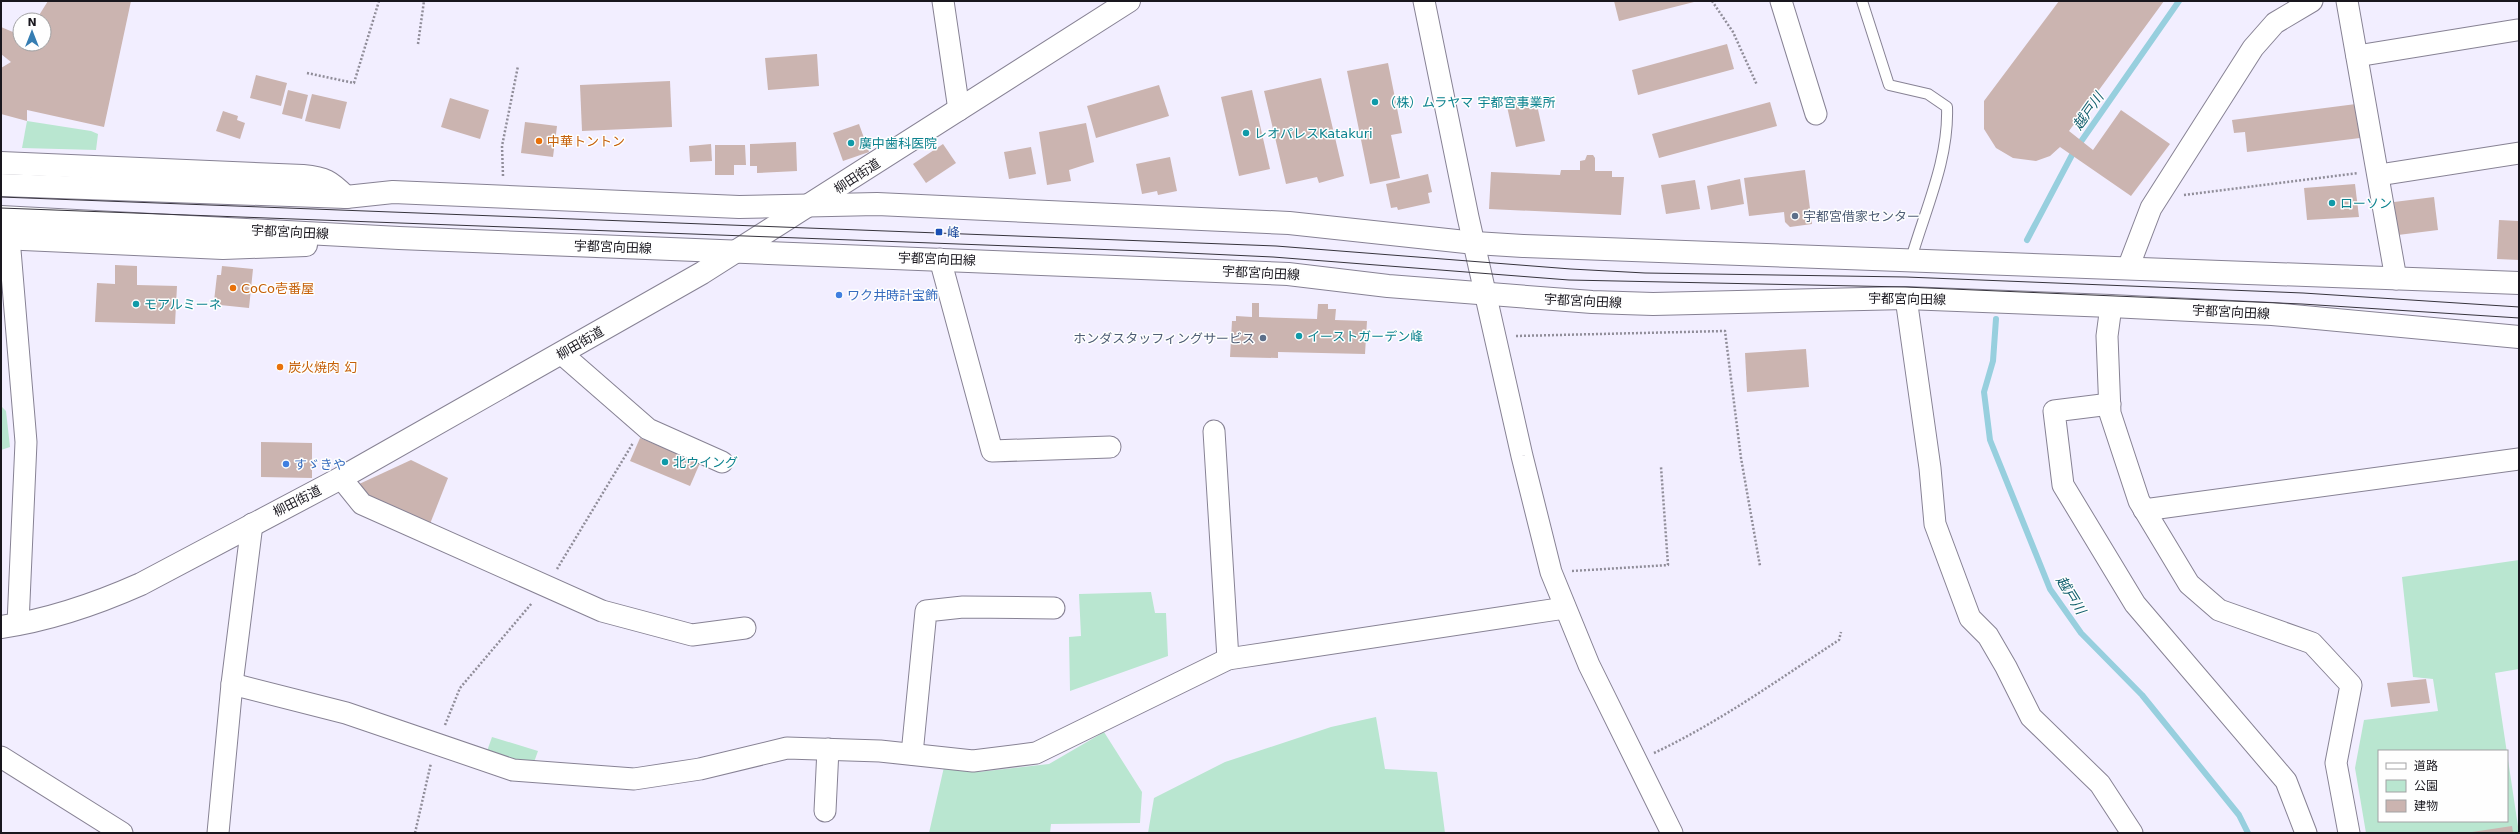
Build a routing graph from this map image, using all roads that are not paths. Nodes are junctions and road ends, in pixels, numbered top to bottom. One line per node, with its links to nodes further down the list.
1 (943, 1): 10 (street)
2 (1129, 1): 10 (main road, 柳田街道)
3 (1424, 1): 21 (street)
4 (1781, 1): 11 (street)
5 (1862, 1): 24 (lane)
6 (2312, 1): 25 (street)
7 (2348, 1): 9 (street)
8 (2517, 30): 9 (street)
9 (2357, 56): 14 (street)
10 (959, 110): 17 (main road, 柳田街道)
11 (1816, 114)
12 (2519, 153): 14 (street)
13 (1, 163): 16 (main road)
14 (2369, 174): 26 (street)
15 (8, 186): 16 (main road)
16 (346, 197): 17 (main road)
17 (813, 205): 21 (main road); 22 (main road, 柳田街道)
18 (8, 217): 20 (main road, 宇都宮向田線)
19 (5, 238): 20 (main road); 43 (street)
20 (399, 238): 22 (main road, 宇都宮向田線)
21 (1475, 243): 24 (main road); 28 (street)
22 (737, 251): 23 (main road, 宇都宮向田線); 32 (main road, 柳田街道)
23 (940, 259): 28 (main road, 宇都宮向田線); 35 (street)
24 (1911, 259): 25 (main road)
25 (2128, 268): 26 (main road)
26 (2396, 279): 27 (main road)
27 (2519, 283)
28 (1486, 295): 29 (main road, 宇都宮向田線); 42 (street)
29 (1906, 298): 30 (main road, 宇都宮向田線); 54 (street)
30 (2111, 306): 31 (main road, 宇都宮向田線); 33 (street)
31 (2519, 337)
32 (562, 354): 37 (street); 38 (main road, 柳田街道)
33 (2110, 404): 39 (street); 55 (street)
34 (1214, 431): 45 (street)
35 (1110, 447)
36 (2519, 459): 39 (street)
37 (722, 462)
38 (341, 478): 40 (main road, 柳田街道); 44 (street)
39 (2144, 510): 56 (street)
40 (252, 524): 43 (main road, 柳田街道); 46 (street)
41 (1054, 608): 48 (street)
42 (1565, 608): 45 (street); 53 (street)
43 (9, 626)
44 (745, 628)
45 (1228, 659): 48 (street)
46 (232, 684): 47 (street); 52 (street)
47 (828, 749): 48 (street); 50 (street)
48 (912, 754)
49 (1, 757): 51 (street)
50 (825, 811)
51 (122, 833)
52 (218, 833)
53 (1672, 833)
54 (2132, 833)
55 (2306, 833)
56 (2349, 833)

